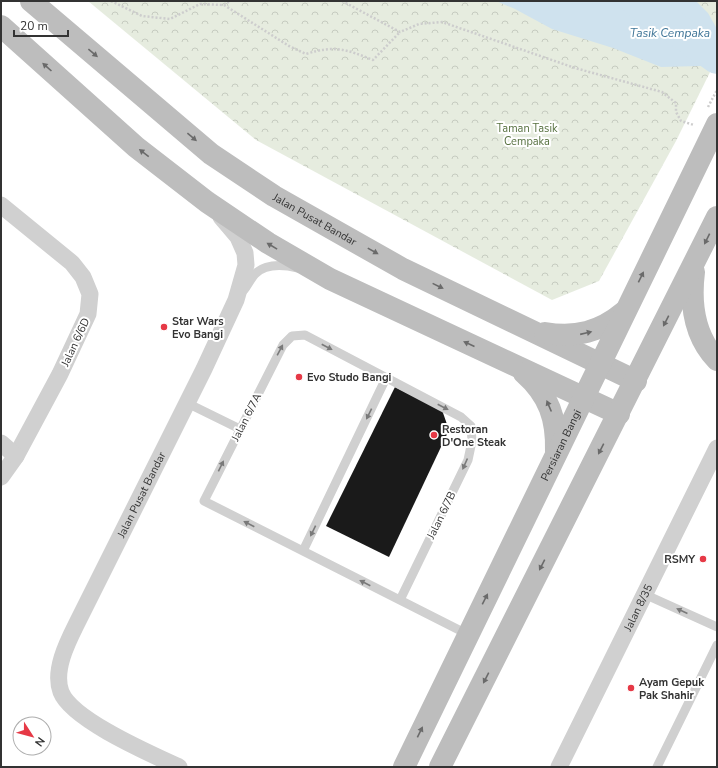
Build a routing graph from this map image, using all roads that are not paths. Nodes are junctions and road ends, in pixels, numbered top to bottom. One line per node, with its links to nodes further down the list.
1 (31, 1): 11 (main road, Jalan Pusat Bandar, one-way to 11)
2 (1, 26): 4 (main road, Jalan Pusat Bandar, one-way to 2)
3 (707, 118): 10 (main road, Persiaran Bangi, one-way to 3)
4 (207, 202): 8 (main road, Jalan Pusat Bandar, one-way to 4); 9 (street, Jalan Pusat Bandar)
5 (1, 205): 23 (street, Jalan 6/6D)
6 (717, 217): 7 (main road, one-way to 7)
7 (696, 261): 13 (main road); 16 (main road, one-way to 16)
8 (330, 279): 9 (lane, Jalan Pusat Bandar); 12 (main road, Jalan Pusat Bandar, one-way to 8)
9 (236, 300): 18 (street, Jalan Pusat Bandar)
10 (624, 312): 11 (main road, one-way to 10); 14 (main road, Persiaran Bangi)
11 (520, 327): 14 (main road, Jalan Pusat Bandar)
12 (505, 360): 17 (main road, Jalan Pusat Bandar); 24 (main road, one-way to 12)
13 (717, 360)
14 (600, 364): 16 (main road, Jalan Pusat Bandar); 17 (main road, Persiaran Bangi)
15 (386, 378): 20 (lane, Jalan 6/7A, one-way to 15); 26 (lane, one-way to 26); 28 (lane, Jalan 6/7B, one-way to 28)
16 (636, 381): 19 (main road)
17 (584, 396): 19 (main road, Jalan Pusat Bandar); 24 (main road, Persiaran Bangi)
18 (187, 403): 20 (lane); 32 (street, Jalan Pusat Bandar)
19 (619, 414): 34 (main road, one-way to 34)
20 (240, 429): 26 (lane, Jalan 6/7A, one-way to 20)
21 (1, 443): 23 (street)
22 (717, 448): 27 (street, Jalan 8/35)
23 (16, 456): 25 (street, Jalan 6/6D)
24 (556, 458): 30 (main road, Persiaran Bangi, one-way to 24)
25 (1, 477)
26 (303, 551): 28 (lane, one-way to 26)
27 (644, 594): 29 (lane, one-way to 27); 35 (street, Jalan 8/35)
28 (400, 600): 30 (lane)
29 (717, 627)
30 (467, 634): 33 (main road, Persiaran Bangi, one-way to 30)
31 (717, 645): 36 (lane)
32 (179, 767)
33 (404, 767)
34 (440, 767)
35 (559, 767)
36 (657, 767)

